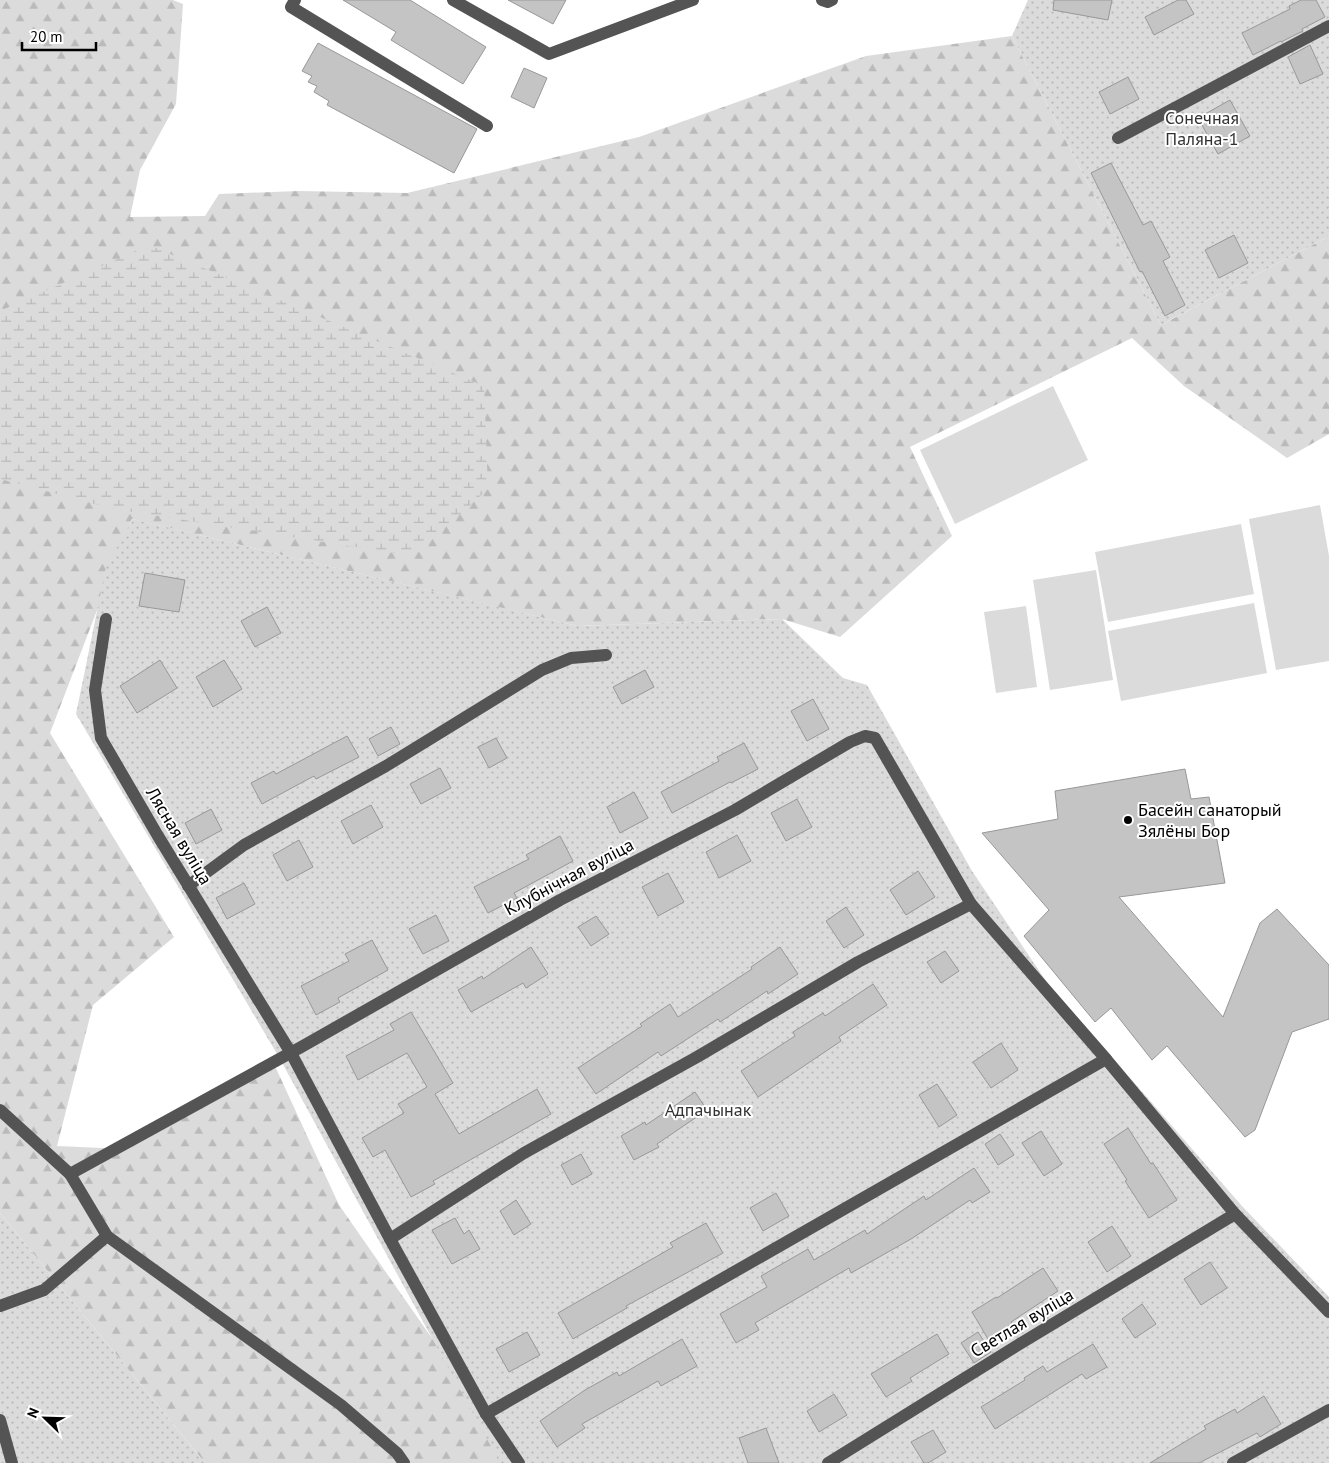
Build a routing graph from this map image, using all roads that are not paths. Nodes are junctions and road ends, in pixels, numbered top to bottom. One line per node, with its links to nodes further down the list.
1 (295, 0): 7 (street)
2 (453, 0): 3 (street)
3 (693, 0)
4 (822, 0): 5 (street)
5 (832, 0)
6 (1329, 26): 8 (street)
7 (488, 126)
8 (1118, 138)
9 (106, 619): 11 (street, Лясная вуліца)
10 (606, 655): 11 (street)
11 (188, 886): 13 (street, Лясная вуліца)
12 (972, 904): 13 (street, Клубнічная вуліца); 14 (street); 19 (street)
13 (291, 1053): 16 (street, Клубнічная вуліца); 19 (street, Лясная вуліца)
14 (1106, 1059): 17 (street); 23 (street)
15 (0, 1110): 16 (street)
16 (70, 1174): 18 (street)
17 (1235, 1214): 21 (street); 28 (street, Светлая вуліца)
18 (107, 1236): 20 (street); 26 (street)
19 (390, 1238): 23 (street, Лясная вуліца)
20 (0, 1306)
21 (1329, 1312)
22 (1329, 1410): 29 (street)
23 (486, 1414): 27 (street, Лясная вуліца)
24 (0, 1420): 25 (street)
25 (12, 1463)
26 (404, 1463)
27 (520, 1463)
28 (828, 1463)
29 (1233, 1463)

